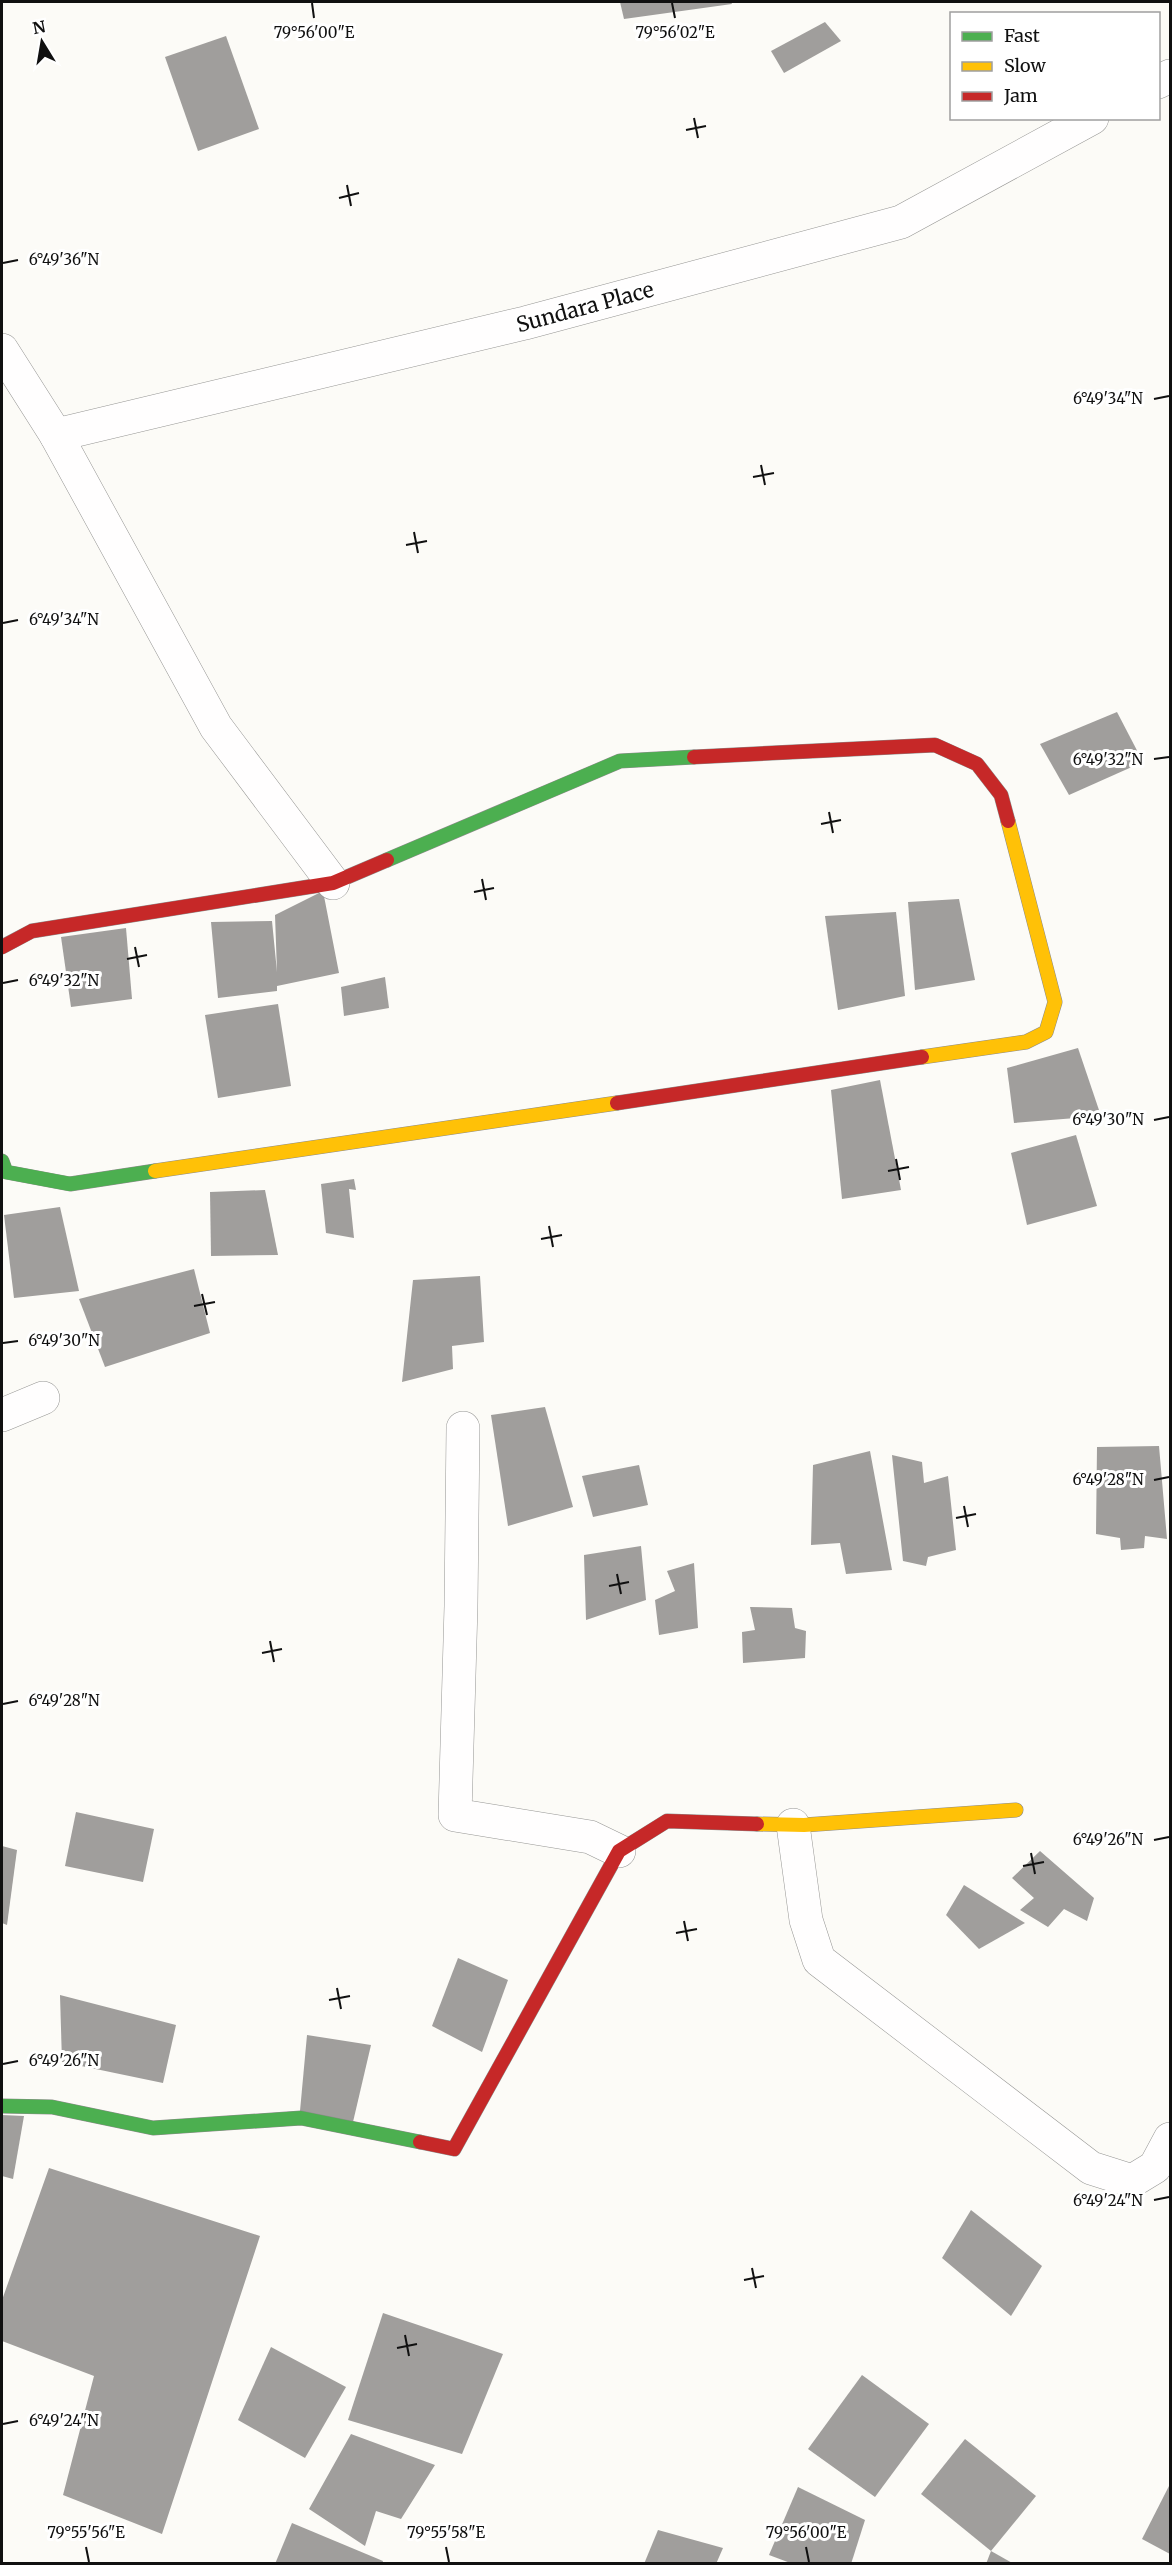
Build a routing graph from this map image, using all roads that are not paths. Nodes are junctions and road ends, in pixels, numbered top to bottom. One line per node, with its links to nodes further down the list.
1 (1088, 120): 3 (street, Sundara Place)
2 (2, 350): 3 (street)
3 (56, 435): 4 (street)
4 (333, 883): 5 (street); 6 (street)
5 (2, 947)
6 (2, 1161)
7 (43, 1398): 8 (street)
8 (2, 1415)
9 (463, 1428): 12 (street)
10 (1016, 1810): 11 (street)
11 (793, 1825): 12 (street); 14 (street)
12 (620, 1851): 13 (street)
13 (2, 2106)
14 (1170, 2139)

